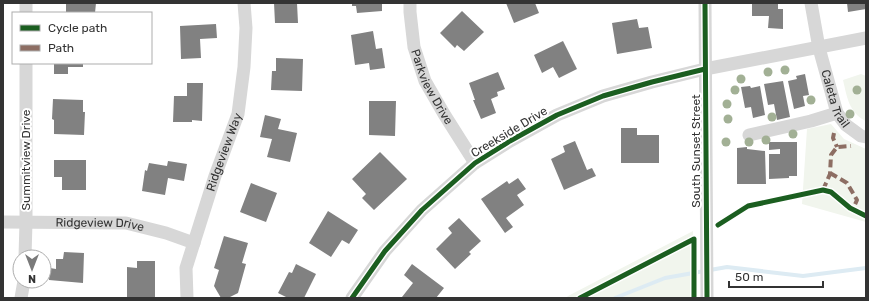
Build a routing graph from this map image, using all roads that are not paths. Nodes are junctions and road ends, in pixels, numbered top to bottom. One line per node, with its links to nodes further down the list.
1 (244, 3): 15 (street, Ridgeview Way)
2 (410, 3): 12 (street, Parkview Drive)
3 (705, 3): 8 (street, South Sunset Street)
4 (811, 3): 6 (street, Caleta Trail)
5 (866, 38): 6 (street, Creekside Drive)
6 (819, 48): 8 (street, Creekside Drive); 9 (street, Caleta Trail)
7 (26, 64): 14 (street, Summitview Drive)
8 (705, 69): 12 (street, Creekside Drive); 17 (street, South Sunset Street)
9 (837, 113): 10 (street); 11 (street, Caleta Trail)
10 (749, 135)
11 (866, 137)
12 (475, 163): 19 (street, Creekside Drive)
13 (3, 222): 14 (street, Ridgeview Drive)
14 (26, 222): 15 (street, Ridgeview Drive); 16 (street, Summitview Drive)
15 (194, 243): 18 (street, Ridgeview Way)
16 (24, 249)
17 (707, 295)
18 (187, 298)
19 (352, 298)

